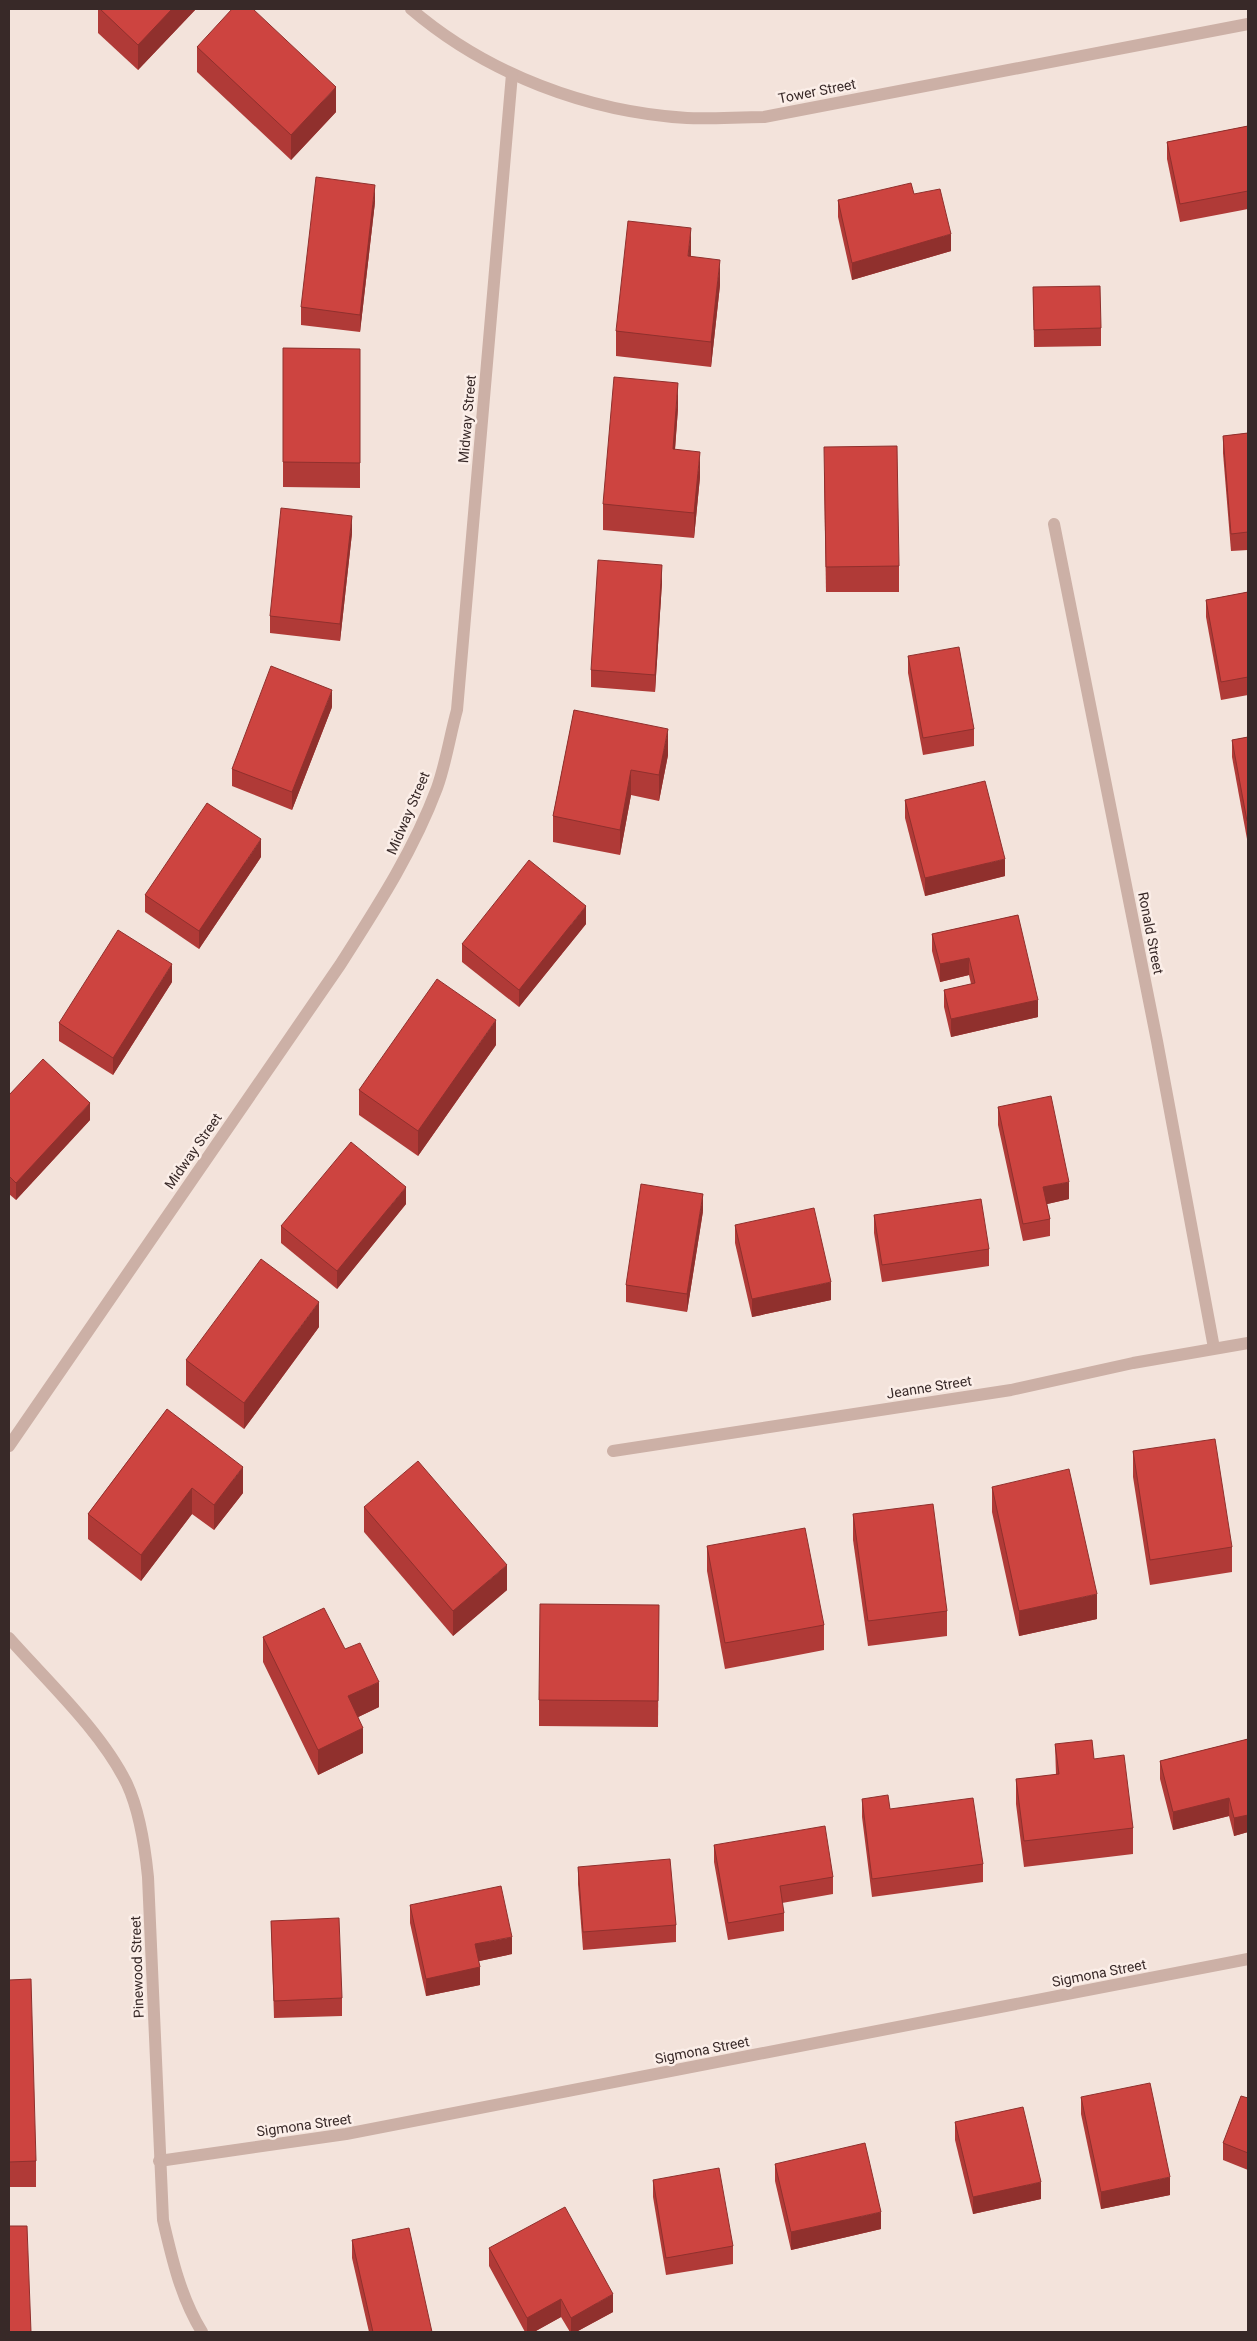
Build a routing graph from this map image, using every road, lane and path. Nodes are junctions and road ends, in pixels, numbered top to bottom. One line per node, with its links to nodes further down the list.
1 (412, 9): 3 (street, Tower Street)
2 (1248, 24): 3 (street, Tower Street)
3 (512, 74): 7 (street, Midway Street)
4 (1054, 524): 6 (street, Ronald Street)
5 (1248, 1343): 6 (street, Jeanne Street)
6 (1214, 1348): 8 (street, Jeanne Street)
7 (9, 1446)
8 (613, 1451)
9 (9, 1638): 11 (street, Pinewood Street)
10 (1248, 1959): 11 (street, Sigmona Street)
11 (159, 2160): 12 (street, Pinewood Street)
12 (202, 2332)

